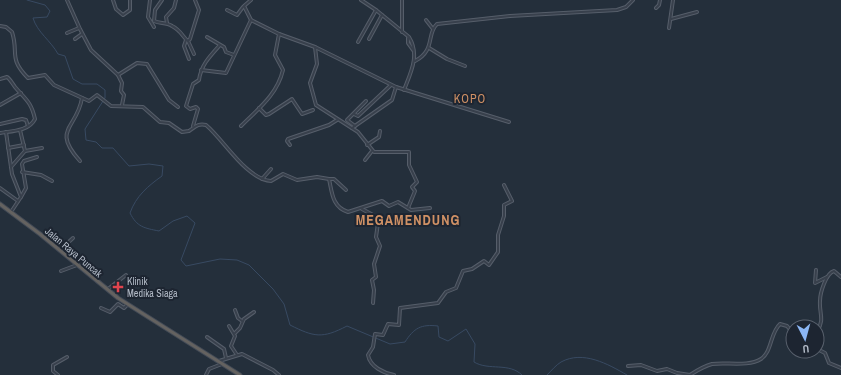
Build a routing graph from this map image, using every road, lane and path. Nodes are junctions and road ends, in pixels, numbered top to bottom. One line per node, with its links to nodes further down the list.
1 (67, 0): 26 (street)
2 (113, 0): 3 (street)
3 (130, 0)
4 (150, 0): 25 (street)
5 (162, 0): 23 (street)
6 (176, 0): 23 (street)
7 (195, 0): 36 (street)
8 (251, 0): 14 (street)
9 (361, 0): 17 (street)
10 (402, 0): 29 (street)
11 (633, 0): 28 (street)
12 (660, 0): 15 (street)
13 (673, 0): 20 (street)
14 (244, 6): 16 (street); 21 (street)
15 (656, 8)
16 (226, 10)
17 (376, 10): 19 (street); 37 (street)
18 (697, 12): 20 (street)
19 (382, 15): 29 (street); 35 (street)
20 (671, 19): 27 (street)
21 (251, 20): 32 (street); 42 (street)
22 (426, 20): 28 (street)
23 (168, 23): 36 (street)
24 (0, 26): 53 (street)
25 (154, 27)
26 (79, 28): 30 (street); 31 (street)
27 (669, 28)
28 (433, 29): 40 (street)
29 (402, 32): 44 (street)
30 (67, 33)
31 (82, 34): 34 (street); 47 (street)
32 (279, 34): 39 (street); 58 (street)
33 (207, 37): 38 (street)
34 (75, 39)
35 (369, 39)
36 (187, 40): 41 (street); 43 (street)
37 (358, 42)
38 (220, 45): 42 (street); 46 (street)
39 (315, 47): 49 (street); 63 (street)
40 (428, 48): 44 (street); 45 (street)
41 (194, 54)
42 (234, 55): 46 (street)
43 (188, 59)
44 (415, 61): 51 (street)
45 (465, 66)
46 (201, 70): 67 (street)
47 (118, 74): 56 (street); 57 (street)
48 (0, 79): 52 (street)
49 (391, 85): 50 (street); 61 (street)
50 (396, 87): 51 (street); 69 (street)
51 (404, 90): 64 (street)
52 (22, 93): 55 (street); 66 (street)
53 (82, 98): 56 (street); 84 (street)
54 (366, 101): 59 (street)
55 (0, 105)
56 (122, 105): 67 (street)
57 (178, 107)
58 (259, 108): 60 (street); 68 (street)
59 (359, 108): 61 (street); 62 (street)
60 (313, 110)
61 (363, 111): 62 (street)
62 (354, 114): 69 (street)
63 (337, 120): 70 (street); 76 (street)
64 (509, 122)
65 (0, 124): 66 (street)
66 (28, 126): 71 (street)
67 (193, 126): 88 (street)
68 (241, 126)
69 (355, 126): 70 (street)
70 (352, 128): 77 (street)
71 (20, 130): 73 (street); 75 (street)
72 (380, 131): 77 (street)
73 (6, 132): 74 (street); 78 (street)
74 (0, 133)
75 (24, 145): 78 (street); 80 (street)
76 (290, 145)
77 (367, 145): 81 (street)
78 (8, 148): 85 (street)
79 (42, 148): 80 (street)
80 (25, 151): 85 (street)
81 (372, 151): 83 (street); 97 (street)
82 (37, 157): 87 (street)
83 (365, 160)
84 (80, 161)
85 (11, 167): 94 (street)
86 (271, 169): 88 (street)
87 (22, 172): 90 (street); 94 (street)
88 (263, 178): 89 (street)
89 (329, 179): 93 (street); 99 (street)
90 (52, 181)
91 (504, 185): 129 (street)
92 (0, 188): 95 (street)
93 (346, 190)
94 (21, 197): 95 (street)
95 (18, 201): 100 (street)
96 (0, 204): 100 (highway, Jalan Raya Puncak)
97 (408, 208): 98 (street); 99 (street)
98 (430, 208)
99 (361, 209): 110 (street)
100 (10, 212): 102 (highway, Jalan Raya Puncak)
101 (73, 238): 102 (street)
102 (60, 250): 103 (highway, Jalan Raya Puncak)
103 (77, 265): 105 (street); 109 (highway, Jalan Raya Puncak)
104 (816, 270): 107 (street)
105 (61, 271)
106 (126, 275): 109 (street)
107 (828, 277): 108 (street); 115 (street)
108 (841, 277)
109 (107, 290): 111 (highway, Jalan Raya Puncak)
110 (373, 303)
111 (127, 305): 112 (street); 125 (highway, Jalan Raya Puncak)
112 (102, 308)
113 (235, 310): 116 (street)
114 (254, 312): 116 (street)
115 (822, 319)
116 (242, 321): 119 (street)
117 (785, 325): 135 (street)
118 (229, 326): 119 (street)
119 (235, 334): 122 (street)
120 (207, 337): 124 (street)
121 (825, 353): 128 (street)
122 (237, 355): 124 (street); 133 (street)
123 (66, 357): 130 (street)
124 (226, 358): 125 (street)
125 (218, 361): 126 (highway, Jalan Raya Puncak)
126 (222, 364): 131 (street); 132 (highway, Jalan Raya Puncak)
127 (628, 366): 135 (street)
128 (841, 368)
129 (386, 374): 134 (street)
130 (58, 375)
131 (206, 375)
132 (240, 375)
133 (279, 375)
134 (394, 375)
135 (690, 375)

